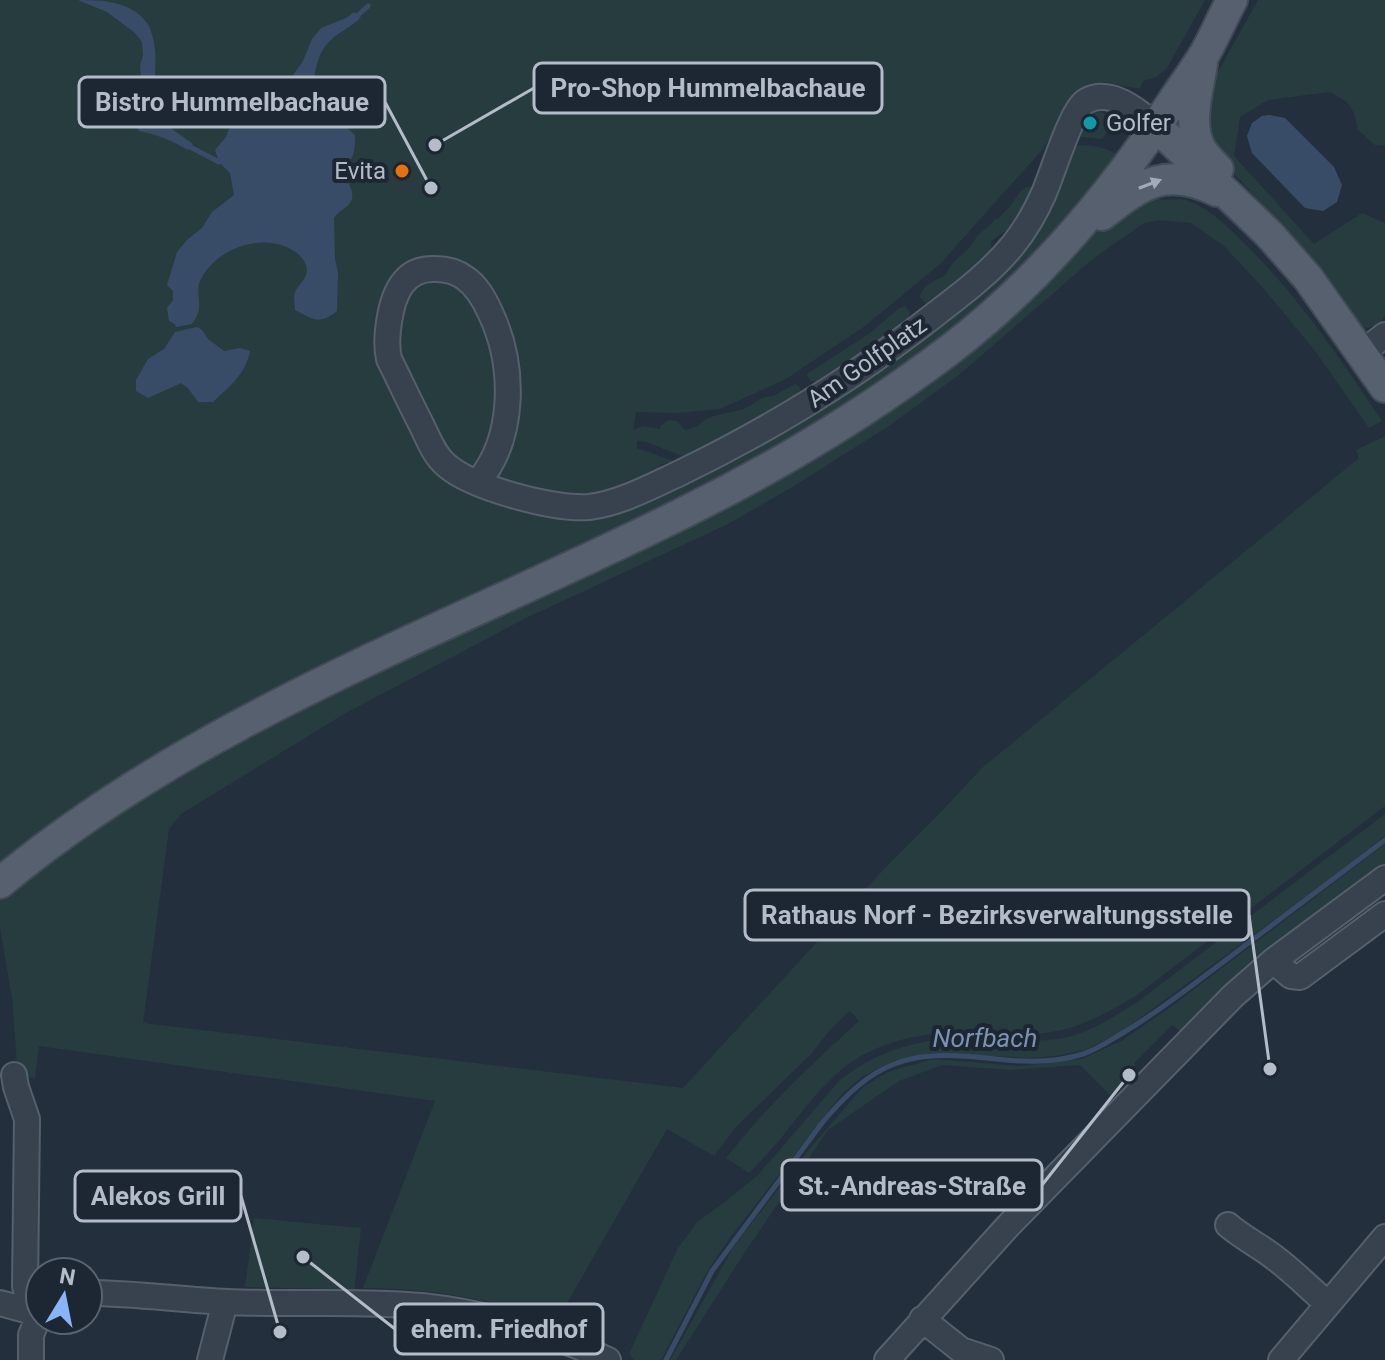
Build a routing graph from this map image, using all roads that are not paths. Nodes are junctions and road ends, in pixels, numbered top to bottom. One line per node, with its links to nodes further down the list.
1 (1232, 0): 2 (main road)
2 (1204, 55): 3 (main road); 4 (main road)
3 (1156, 126): 4 (main road); 5 (main road); 8 (street, Am Golfplatz)
4 (1237, 202): 5 (main road, one-way to 4); 6 (main road)
5 (1064, 245): 10 (main road)
6 (1374, 344): 7 (main road)
7 (1385, 387)
8 (478, 482): 8 (street, Am Golfplatz)
9 (1385, 878): 12 (street)
10 (0, 883)
11 (1385, 914): 12 (street)
12 (1273, 961): 22 (street)
13 (14, 1075): 16 (street)
14 (1228, 1225): 20 (street)
15 (1385, 1237): 20 (street)
16 (25, 1256)
17 (104, 1294): 18 (street)
18 (225, 1302): 25 (street); 26 (street)
19 (0, 1303): 21 (street)
20 (1328, 1304): 29 (street)
21 (24, 1310)
22 (922, 1319): 27 (street); 28 (street)
23 (31, 1336): 24 (street)
24 (31, 1360)
25 (210, 1360)
26 (608, 1360)
27 (887, 1360)
28 (991, 1360)
29 (1281, 1360)

